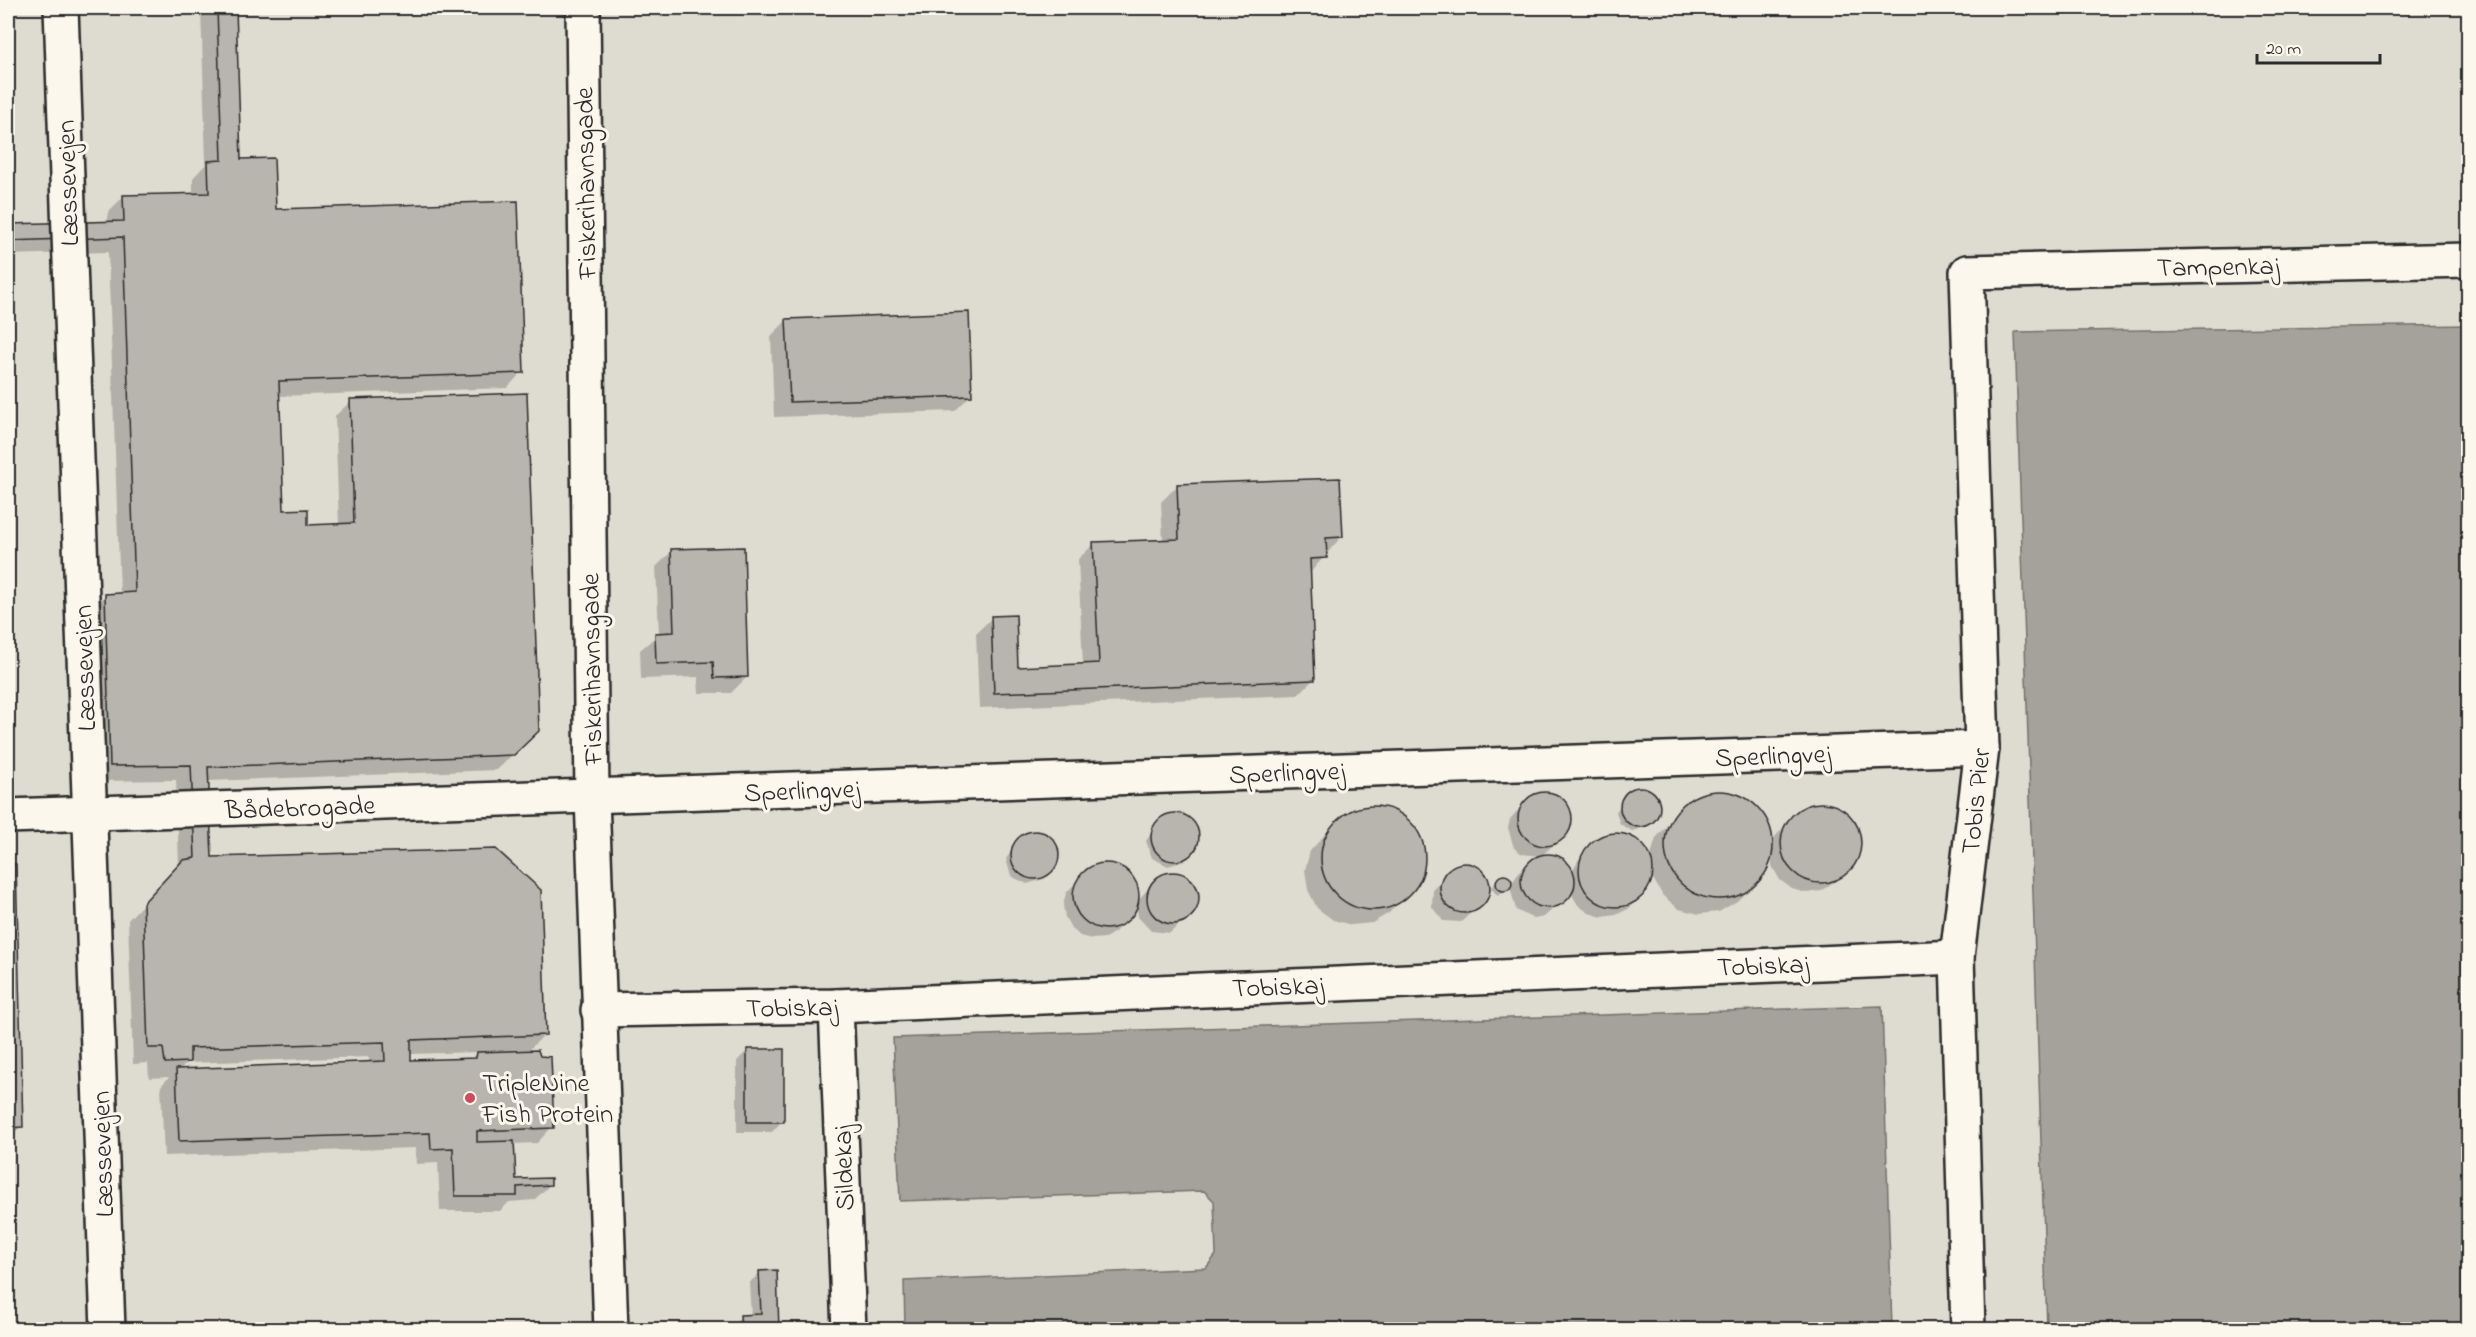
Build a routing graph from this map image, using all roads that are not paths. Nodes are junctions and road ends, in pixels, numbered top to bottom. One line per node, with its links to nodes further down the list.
1 (61, 8): 7 (street, Læssevejen)
2 (583, 8): 6 (street, Fiskerihavnsgade)
3 (2469, 260): 4 (street, Tampenkaj)
4 (1967, 272): 5 (street, Tobis Pier)
5 (1982, 748): 6 (street, Sperlingvej); 9 (street, Tobis Pier)
6 (592, 797): 7 (street, Bådebrogade); 11 (street, Fiskerihavnsgade)
7 (90, 813): 8 (street, Bådebrogade); 12 (street, Læssevejen)
8 (8, 816)
9 (1957, 957): 10 (street, Tobiskaj); 15 (street, Tobis Pier)
10 (836, 1006): 11 (street, Tobiskaj); 14 (street, Sildekaj)
11 (598, 1010): 13 (street, Fiskerihavnsgade)
12 (108, 1329)
13 (611, 1329)
14 (849, 1329)
15 (1968, 1329)

